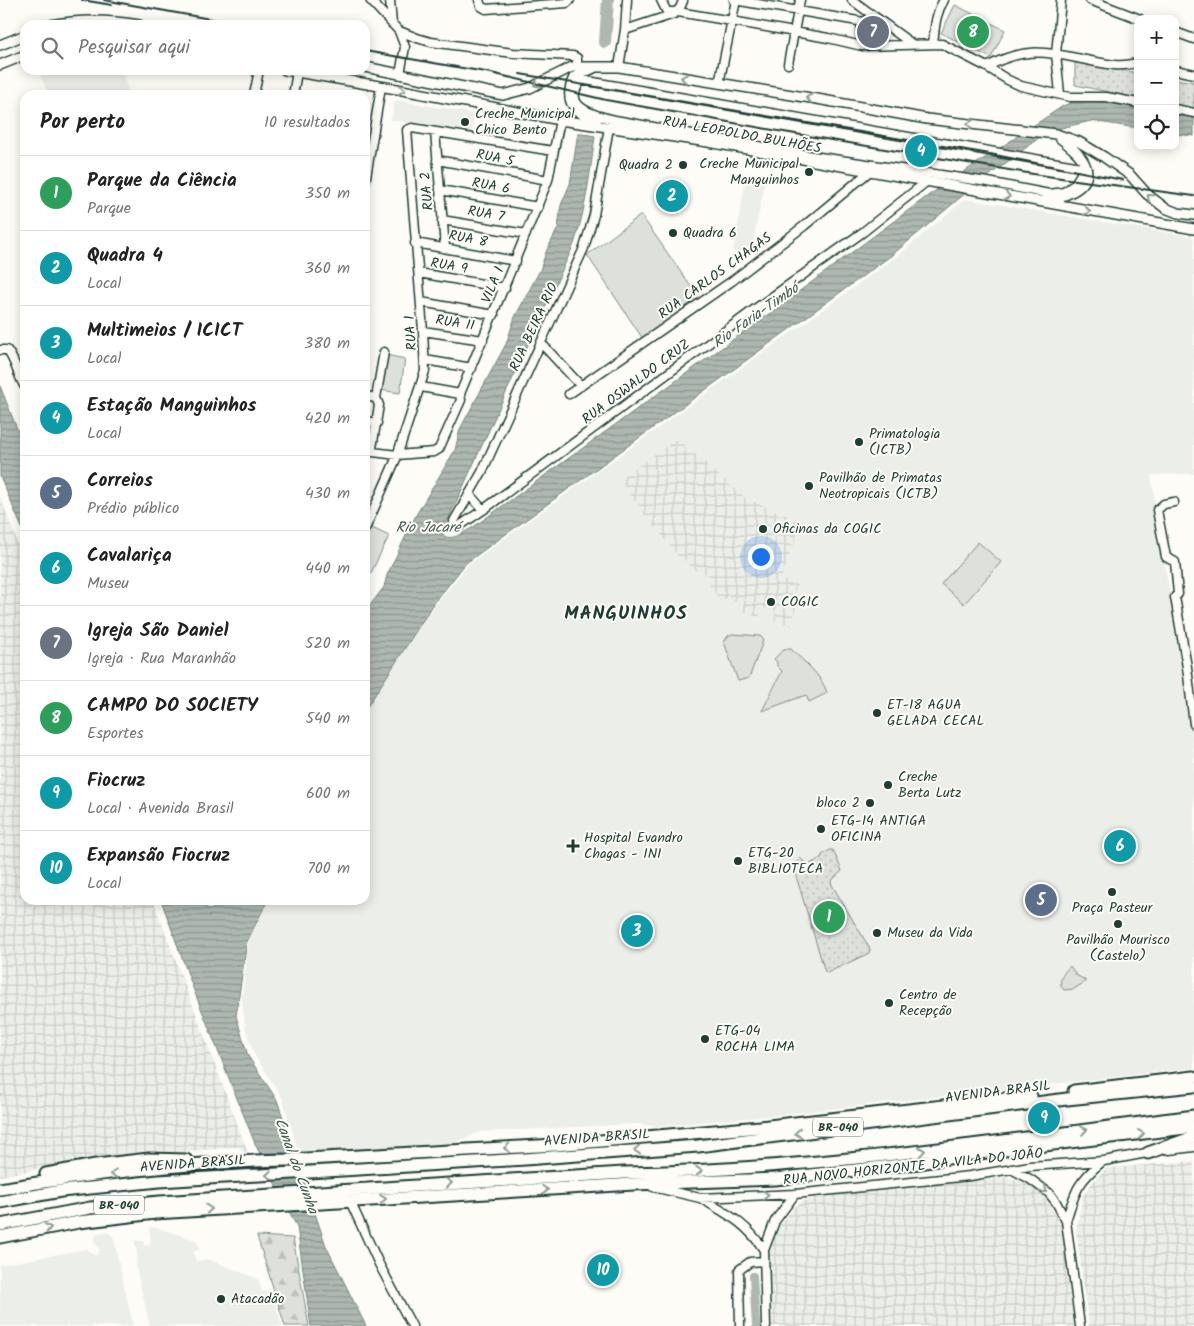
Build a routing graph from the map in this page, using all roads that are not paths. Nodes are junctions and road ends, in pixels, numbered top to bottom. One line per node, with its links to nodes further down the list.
1 (370, 0): 20 (street)
2 (390, 0): 20 (street)
3 (480, 0): 13 (street)
4 (627, 0): 21 (street)
5 (661, 0): 15 (street)
6 (735, 0): 14 (street); 18 (street)
7 (800, 0): 14 (street)
8 (851, 0): 17 (street)
9 (944, 0): 28 (street)
10 (1061, 0): 31 (street)
11 (1090, 0): 16 (street)
12 (683, 1): 15 (street)
13 (569, 2)
14 (798, 10): 19 (street); 23 (street)
15 (675, 13): 18 (street); 21 (street)
16 (1134, 17)
17 (881, 20): 19 (street); 27 (street)
18 (732, 21): 23 (street); 47 (street)
19 (864, 22): 30 (street)
20 (392, 24): 22 (street)
21 (625, 30): 38 (street)
22 (399, 31): 36 (street); 42 (street)
23 (794, 32): 30 (street); 34 (street)
24 (1179, 33): 26 (street)
25 (20, 36): 29 (main road)
26 (1194, 39)
27 (912, 44): 28 (street); 30 (street)
28 (933, 44): 39 (street)
29 (0, 45)
30 (873, 45)
31 (1056, 54): 33 (street); 39 (street); 51 (street)
32 (20, 57): 35 (main road)
33 (1134, 63)
34 (788, 64)
35 (0, 65)
36 (578, 66): 37 (main road); 42 (main road, one-way to 42)
37 (596, 67): 38 (main road); 56 (main road)
38 (619, 67): 58 (main road, one-way to 38)
39 (987, 67): 51 (street)
40 (370, 68): 42 (main road)
41 (1179, 71): 43 (street)
42 (400, 74)
43 (1194, 74)
44 (258, 75): 49 (street)
45 (297, 75): 50 (street)
46 (315, 75): 48 (main road, RUA LEOPOLDO BULHÕES)
47 (720, 79)
48 (381, 87): 55 (main road, RUA LEOPOLDO BULHÕES, one-way to 55); 60 (street)
49 (255, 90)
50 (294, 90)
51 (1060, 94): 52 (street)
52 (1134, 102)
53 (1179, 110): 54 (street)
54 (1194, 112)
55 (560, 120): 56 (main road, RUA LEOPOLDO BULHÕES); 59 (street, VILA 1)
56 (605, 126): 62 (main road, RUA LEOPOLDO BULHÕES); 82 (street, RUA BEIRA RIO)
57 (435, 132): 59 (street); 61 (street, RUA 2); 73 (street, RUA 1)
58 (1052, 134): 67 (main road); 69 (main road, one-way to 58)
59 (553, 151): 63 (street, VILA 1)
60 (370, 153)
61 (437, 160): 63 (street, RUA 5); 66 (street, RUA 2)
62 (870, 171): 64 (main road, RUA LEOPOLDO BULHÕES); 88 (street, RUA CARLOS CHAGAS)
63 (548, 180): 68 (street, VILA 1)
64 (926, 182): 67 (main road, RUA LEOPOLDO BULHÕES, one-way to 67); 101 (street, RUA OSWALDO CRUZ)
65 (988, 182): 65 (street)
66 (440, 190): 68 (street, RUA 6); 70 (street, RUA 2)
67 (1039, 202): 71 (main road, RUA LEOPOLDO BULHÕES, one-way to 71)
68 (538, 207): 72 (street, VILA 1)
69 (1194, 215)
70 (442, 220): 72 (street, RUA 7); 74 (street, RUA 2)
71 (1194, 229)
72 (526, 234): 75 (street, VILA 1)
73 (415, 243): 74 (street, RUA 8); 76 (street, RUA 1)
74 (445, 247): 75 (street, RUA 8)
75 (516, 261): 77 (street, VILA 1)
76 (419, 273): 77 (street, RUA 9); 78 (street, RUA 1)
77 (505, 288): 79 (street, VILA 1)
78 (421, 302): 79 (street); 80 (street, RUA 1)
79 (494, 315): 81 (street, VILA 1)
80 (423, 331): 81 (street, RUA 11); 85 (street, RUA 1)
81 (483, 340): 86 (street, VILA 1)
82 (541, 343): 88 (street); 99 (street, RUA BEIRA RIO)
83 (0, 350): 87 (street)
84 (384, 352): 93 (street)
85 (425, 360): 86 (street); 89 (street, RUA 1)
86 (472, 368): 90 (street, VILA 1)
87 (20, 379)
88 (581, 386): 91 (street, RUA CARLOS CHAGAS)
89 (421, 387): 90 (street); 98 (street, RUA 1)
90 (460, 394): 98 (street, VILA 1)
91 (569, 394)
92 (370, 397): 93 (street)
93 (376, 398): 95 (street)
94 (370, 422): 95 (street)
95 (377, 423): 96 (street)
96 (370, 450)
97 (370, 452): 98 (street)
98 (397, 455): 102 (street, RUA 1)
99 (469, 494): 101 (street); 103 (street, RUA BEIRA RIO)
100 (1174, 502): 104 (street)
101 (483, 510): 103 (street, RUA OSWALDO CRUZ)
102 (370, 518)
103 (456, 527)
104 (1194, 724)
105 (1194, 1077): 114 (highway, AVENIDA BRASIL, one-way to 114)
106 (1194, 1086): 123 (highway, AVENIDA BRASIL / BR-040, one-way to 123)
107 (1194, 1116): 112 (highway, BR-040, one-way to 107)
108 (1194, 1127): 115 (highway, one-way to 108)
109 (1194, 1138): 111 (highway)
110 (1194, 1147): 111 (street, RUA NOVO HORIZONTE DA VILA DO JOÃO)
111 (1148, 1153): 113 (street, RUA NOVO HORIZONTE DA VILA DO JOÃO)
112 (857, 1159): 115 (highway); 124 (highway, BR-040, one-way to 112)
113 (1104, 1160): 116 (street, RUA NOVO HORIZONTE DA VILA DO JOÃO); 125 (street)
114 (236, 1162): 117 (highway); 119 (highway, AVENIDA BRASIL, one-way to 119)
115 (919, 1164): 118 (highway)
116 (1011, 1169): 120 (street, RUA NOVO HORIZONTE DA VILA DO JOÃO); 125 (street, one-way to 125)
117 (0, 1184)
118 (634, 1184): 121 (street, RUA NOVO HORIZONTE DA VILA DO JOÃO); 122 (highway, one-way to 118)
119 (0, 1189)
120 (795, 1194): 121 (street, RUA NOVO HORIZONTE DA VILA DO JOÃO, one-way to 120); 128 (street)
121 (700, 1198): 128 (street)
122 (350, 1201): 124 (highway); 130 (street)
123 (0, 1202)
124 (240, 1202): 126 (highway, BR-040); 127 (highway, one-way to 124)
125 (1066, 1222): 133 (street)
126 (0, 1225)
127 (0, 1237)
128 (764, 1250): 129 (street)
129 (764, 1261): 131 (street); 132 (street)
130 (412, 1326)
131 (740, 1326)
132 (766, 1326)
133 (1080, 1326)

